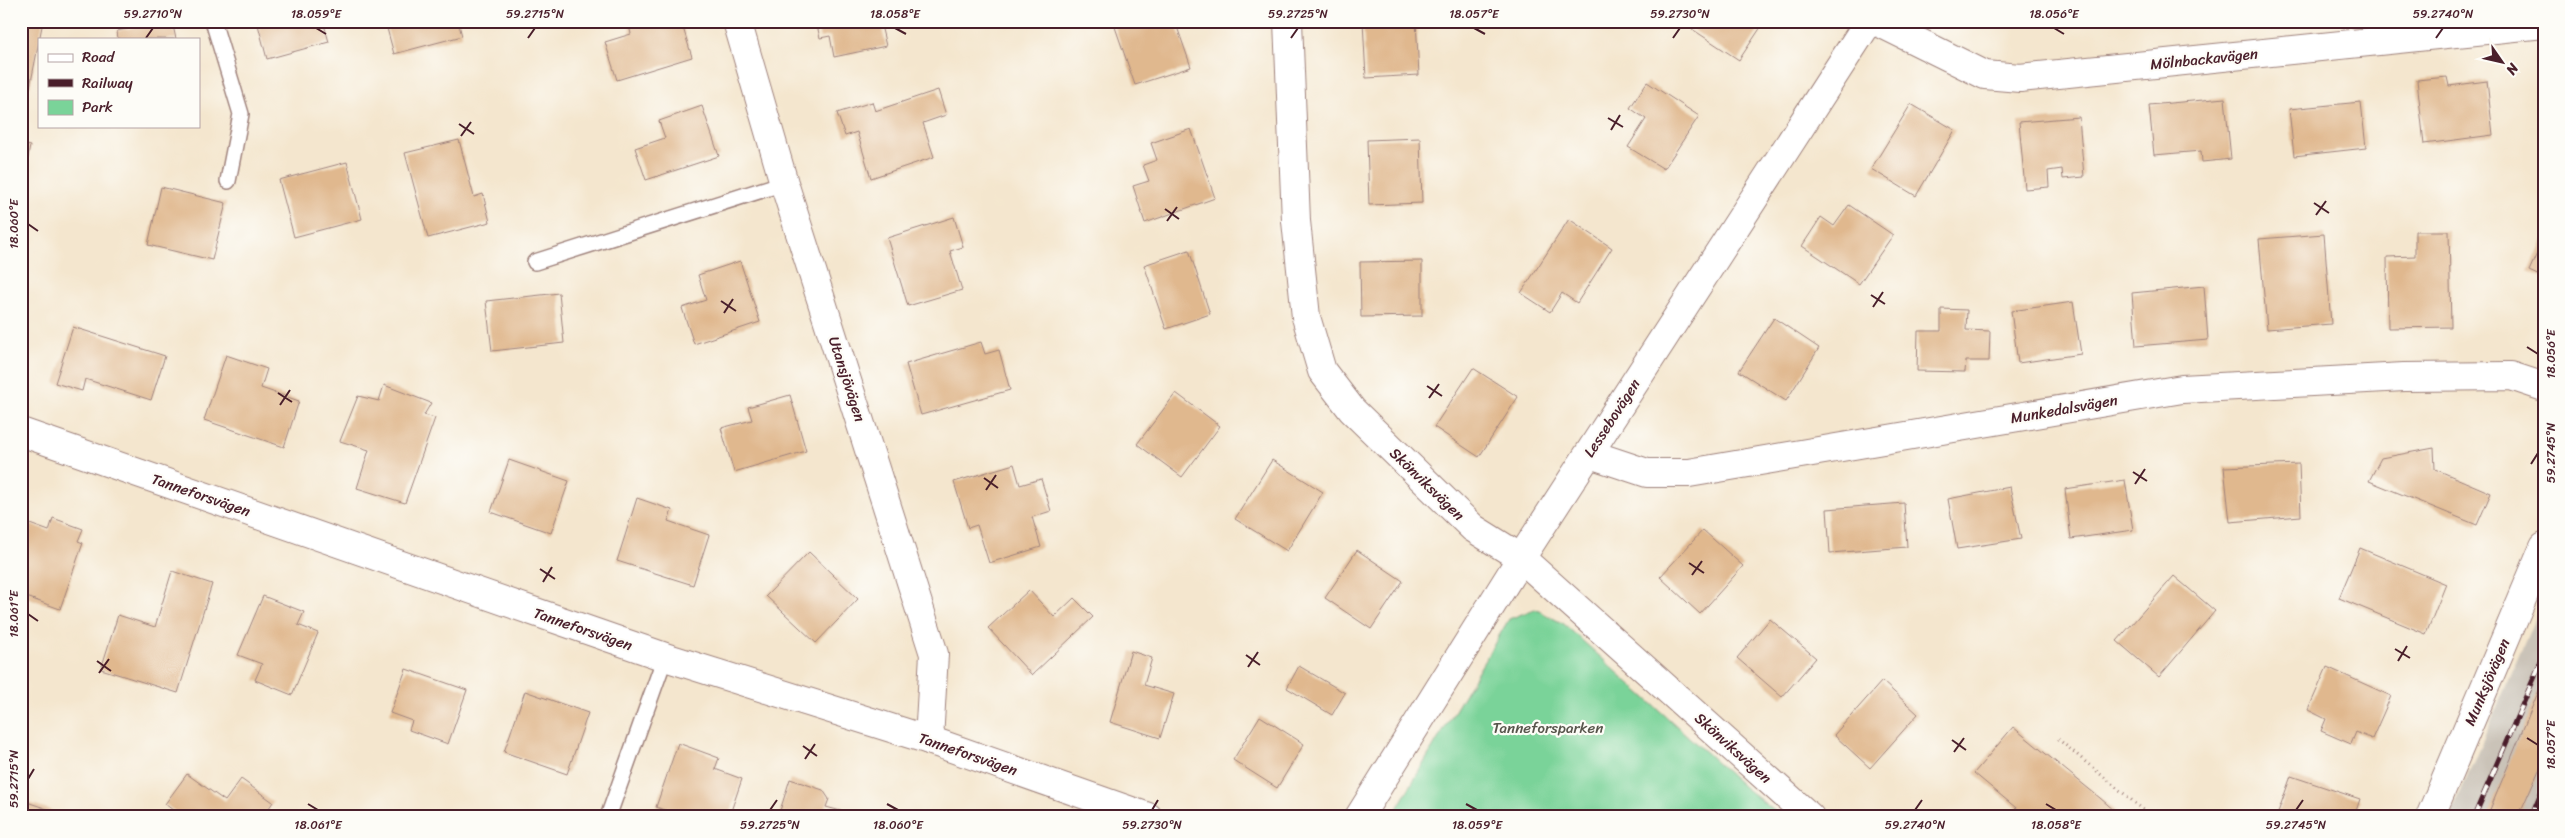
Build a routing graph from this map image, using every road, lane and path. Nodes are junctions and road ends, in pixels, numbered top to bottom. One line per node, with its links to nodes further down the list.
1 (213, 21): 7 (lane)
2 (738, 21): 8 (street, Utansjövägen)
3 (1288, 21): 14 (street, Skönviksvägen)
4 (1869, 21): 12 (street, Lessebovägen)
5 (1876, 21): 6 (street, Mölnbackavägen)
6 (2544, 24)
7 (228, 180)
8 (784, 183): 9 (lane); 17 (street, Utansjövägen)
9 (535, 262)
10 (2544, 387): 12 (street, Munkedalsvägen)
11 (21, 432): 15 (street, Tanneforsvägen)
12 (1590, 454): 14 (street, Lessebovägen)
13 (2544, 547): 23 (street, Munksjövägen)
14 (1521, 558): 20 (street, Lessebovägen); 21 (street, Skönviksvägen)
15 (665, 657): 17 (street, Tanneforsvägen); 18 (lane)
16 (2058, 739): 22 (path)
17 (929, 740): 19 (street, Tanneforsvägen)
18 (608, 817)
19 (1148, 817)
20 (1359, 817)
21 (1810, 817)
22 (2152, 817)
23 (2430, 817)

